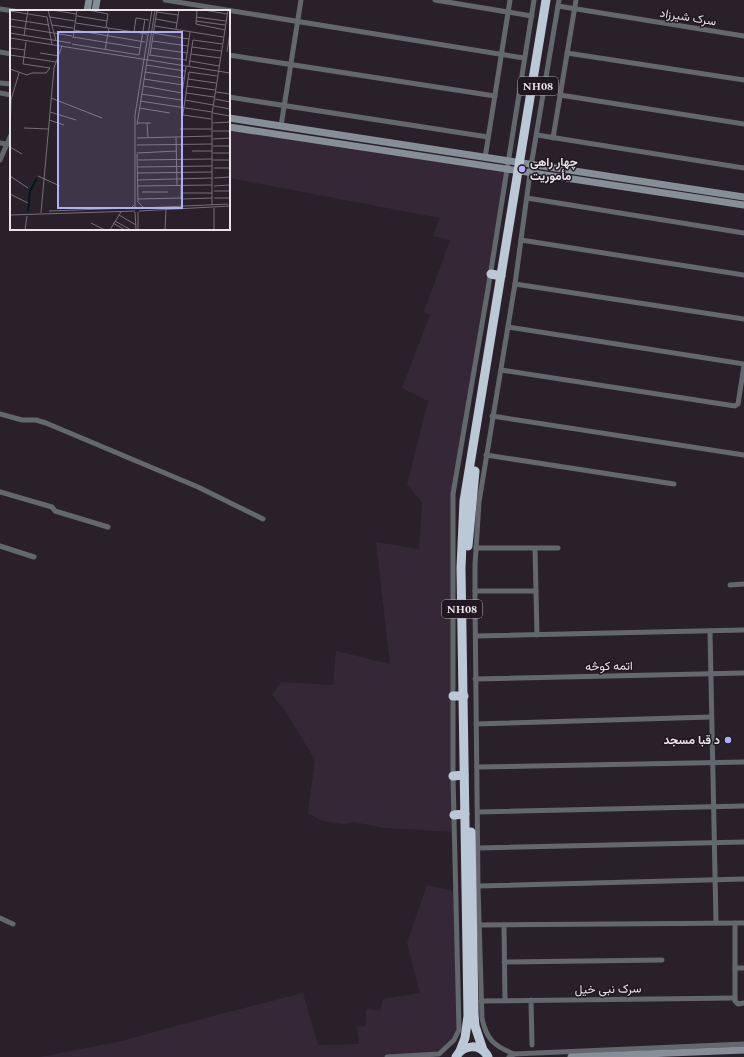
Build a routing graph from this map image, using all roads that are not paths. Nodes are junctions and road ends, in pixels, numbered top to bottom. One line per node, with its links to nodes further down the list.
1 (89, 0): 16 (street)
2 (97, 0): 17 (street)
3 (165, 0): 18 (street)
4 (301, 0): 22 (street)
5 (435, 0): 11 (street)
6 (510, 0): 20 (street)
7 (534, 0): 21 (street)
8 (546, 0): 53 (highway, NH08)
9 (559, 0): 12 (street)
10 (576, 0): 14 (street)
11 (455, 2): 20 (street)
12 (555, 3): 14 (street, سرک شیرزاد); 44 (street); 53 (highway, NH08)
13 (0, 9): 15 (street)
14 (575, 9): 23 (street, سرک شیرزاد); 25 (street)
15 (10, 10)
16 (87, 10)
17 (95, 10)
18 (228, 10)
19 (230, 10): 22 (street)
20 (508, 12): 21 (street); 27 (street)
21 (532, 16): 29 (street)
22 (297, 21): 27 (street); 30 (street)
23 (744, 36)
24 (0, 52): 26 (street)
25 (567, 53): 31 (street); 36 (street)
26 (10, 54)
27 (502, 54): 29 (street); 37 (street)
28 (230, 55): 30 (street)
29 (524, 58): 52 (street)
30 (290, 65): 37 (street); 39 (street)
31 (744, 80)
32 (0, 82): 33 (street)
33 (10, 84)
34 (0, 93): 35 (street)
35 (10, 95)
36 (560, 95): 41 (street); 47 (street)
37 (495, 96): 46 (street)
38 (230, 97): 39 (street)
39 (284, 105): 42 (street); 46 (street)
40 (230, 118): 42 (street)
41 (744, 124)
42 (281, 126): 50 (street)
43 (230, 127): 52 (street)
44 (537, 135): 47 (street); 53 (street)
45 (10, 137): 49 (street)
46 (488, 137): 50 (street)
47 (553, 138): 54 (street)
48 (0, 143): 49 (street)
49 (7, 144): 51 (street)
50 (485, 158): 52 (street)
51 (0, 160)
52 (508, 165): 53 (street); 60 (street)
53 (525, 168): 55 (street); 56 (street); 57 (street); 62 (highway, NH08); 130 (highway, NH08)
54 (744, 168)
55 (527, 198): 58 (street); 59 (street)
56 (744, 198)
57 (744, 205)
58 (744, 233)
59 (521, 240): 61 (street); 63 (street)
60 (491, 274): 62 (highway); 80 (street)
61 (744, 275)
62 (501, 276): 80 (highway, NH08)
63 (515, 284): 64 (street); 65 (street)
64 (744, 319)
65 (508, 327): 66 (street); 67 (street)
66 (744, 365): 67 (street)
67 (500, 370): 69 (street)
68 (0, 414): 74 (street)
69 (492, 416): 70 (street); 71 (street)
70 (486, 455): 72 (street); 77 (street)
71 (744, 455)
72 (674, 484)
73 (0, 492): 75 (street)
74 (263, 519)
75 (108, 527)
76 (0, 546): 81 (street)
77 (476, 548): 79 (street); 85 (street)
78 (558, 548): 79 (street)
79 (535, 549): 86 (street)
80 (457, 550): 84 (highway, NH08)
81 (34, 557)
82 (744, 584): 83 (street)
83 (730, 585)
84 (457, 588): 94 (street); 95 (highway, NH08)
85 (475, 591): 86 (street); 90 (street)
86 (536, 591): 89 (street)
87 (744, 630): 88 (street)
88 (710, 631): 89 (street); 92 (street)
89 (537, 635): 90 (street)
90 (476, 636): 93 (street)
91 (744, 673): 92 (street, اتمه کوڅه)
92 (710, 674): 93 (street, اتمه کوڅه); 96 (street)
93 (476, 679): 97 (street)
94 (453, 696): 95 (highway); 102 (street)
95 (464, 696): 101 (highway, NH08)
96 (711, 717): 97 (street); 99 (street)
97 (476, 724): 100 (street)
98 (744, 762): 99 (street)
99 (712, 763): 100 (street); 103 (street)
100 (478, 767): 105 (street)
101 (464, 775): 102 (highway); 106 (highway, NH08)
102 (453, 776): 107 (street)
103 (713, 806): 104 (street); 105 (street); 109 (street)
104 (744, 806)
105 (478, 812): 110 (street)
106 (465, 814): 107 (highway); 133 (highway, NH08)
107 (454, 815): 131 (street)
108 (744, 842): 109 (street)
109 (714, 843): 110 (street); 111 (street)
110 (478, 848): 113 (street)
111 (714, 880): 112 (street); 113 (street); 115 (street)
112 (744, 880)
113 (478, 886): 119 (street)
114 (0, 918): 118 (street)
115 (716, 923): 116 (street); 120 (street)
116 (735, 923): 117 (street); 123 (street)
117 (744, 923)
118 (13, 924)
119 (480, 925): 120 (street); 126 (street)
120 (504, 925): 122 (street)
121 (662, 960): 122 (street)
122 (504, 962): 127 (street)
123 (735, 968): 124 (street); 125 (street)
124 (744, 968)
125 (735, 998): 128 (street, سرک نبی خیل); 129 (street)
126 (481, 1000): 127 (street, سرک نبی خیل); 132 (street)
127 (504, 1000): 128 (street, سرک نبی خیل)
128 (531, 1000): 135 (street)
129 (744, 1003)
130 (475, 1026): 132 (street); 137 (highway, NH08)
131 (459, 1030): 133 (street); 138 (street)
132 (485, 1033): 140 (street)
133 (465, 1038): 139 (highway, NH08)
134 (744, 1044): 140 (street)
135 (532, 1045)
136 (744, 1050): 142 (street)
137 (488, 1054): 139 (highway, NH08)
138 (437, 1055): 141 (street)
139 (456, 1055)
140 (511, 1056)
141 (388, 1057)
142 (571, 1057)

